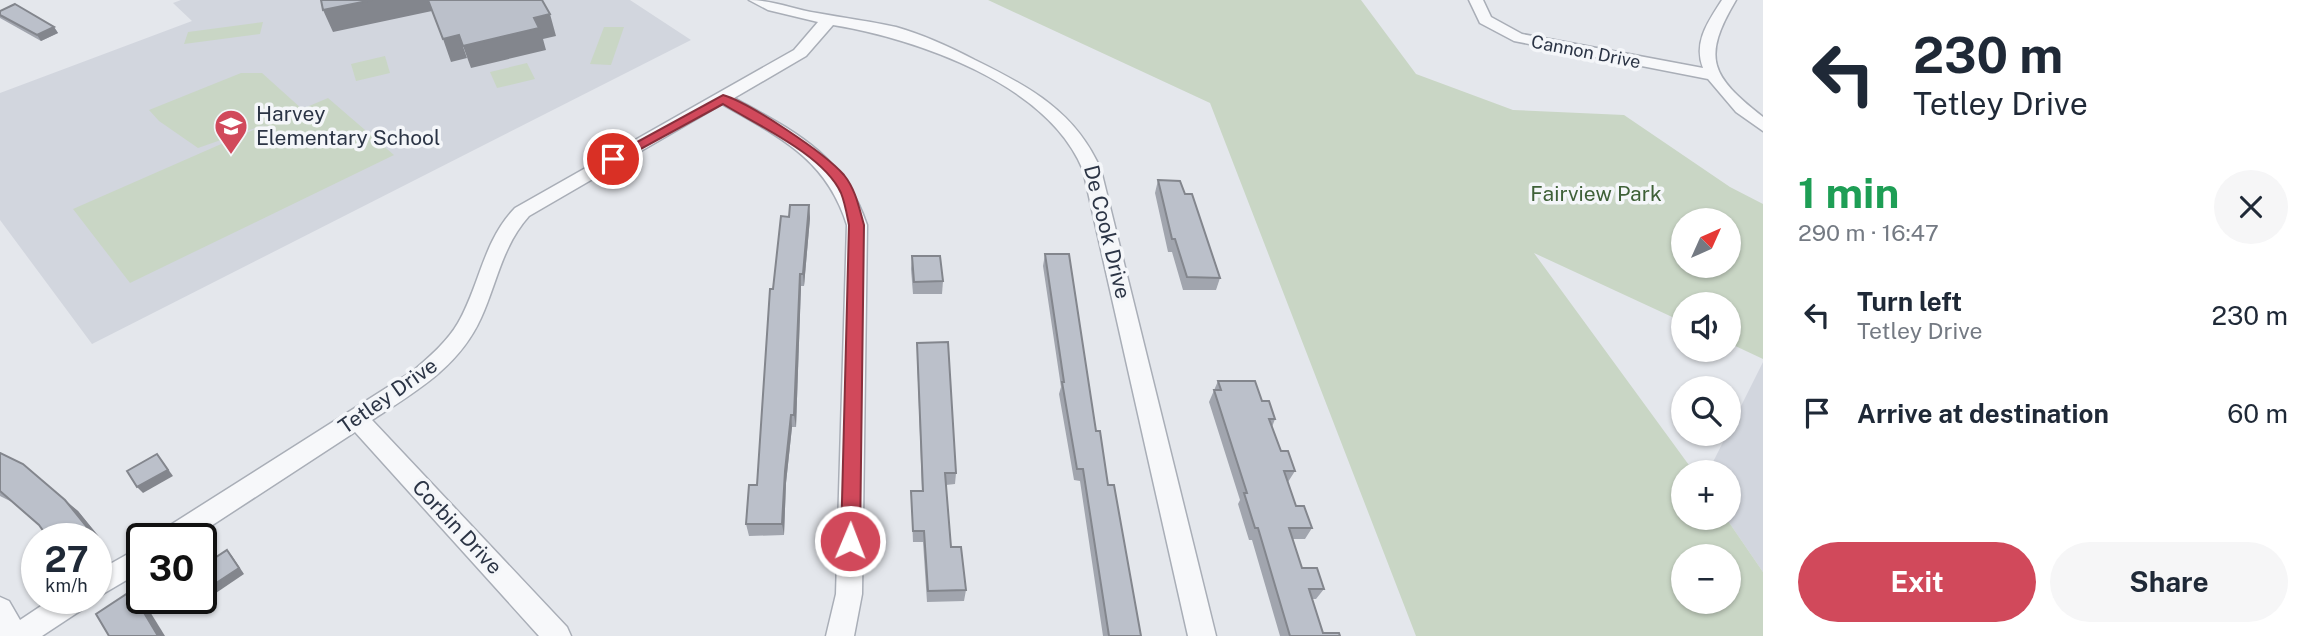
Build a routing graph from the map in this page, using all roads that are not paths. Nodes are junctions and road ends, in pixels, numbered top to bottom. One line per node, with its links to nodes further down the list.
1 (756, 0): 4 (street, De Cook Drive)
2 (1476, 0): 5 (street, Cannon Drive)
3 (1729, 0): 5 (street)
4 (827, 22): 6 (street, Tetley Drive); 15 (street, De Cook Drive)
5 (1713, 75): 7 (street)
6 (723, 98): 8 (street, Tetley Drive); 14 (street)
7 (1763, 126)
8 (357, 419): 9 (street, Tetley Drive); 13 (street, Corbin Drive)
9 (195, 523)
10 (0, 610): 12 (street)
11 (52, 614): 12 (street)
12 (17, 636)
13 (557, 636)
14 (840, 636)
15 (1202, 636)

